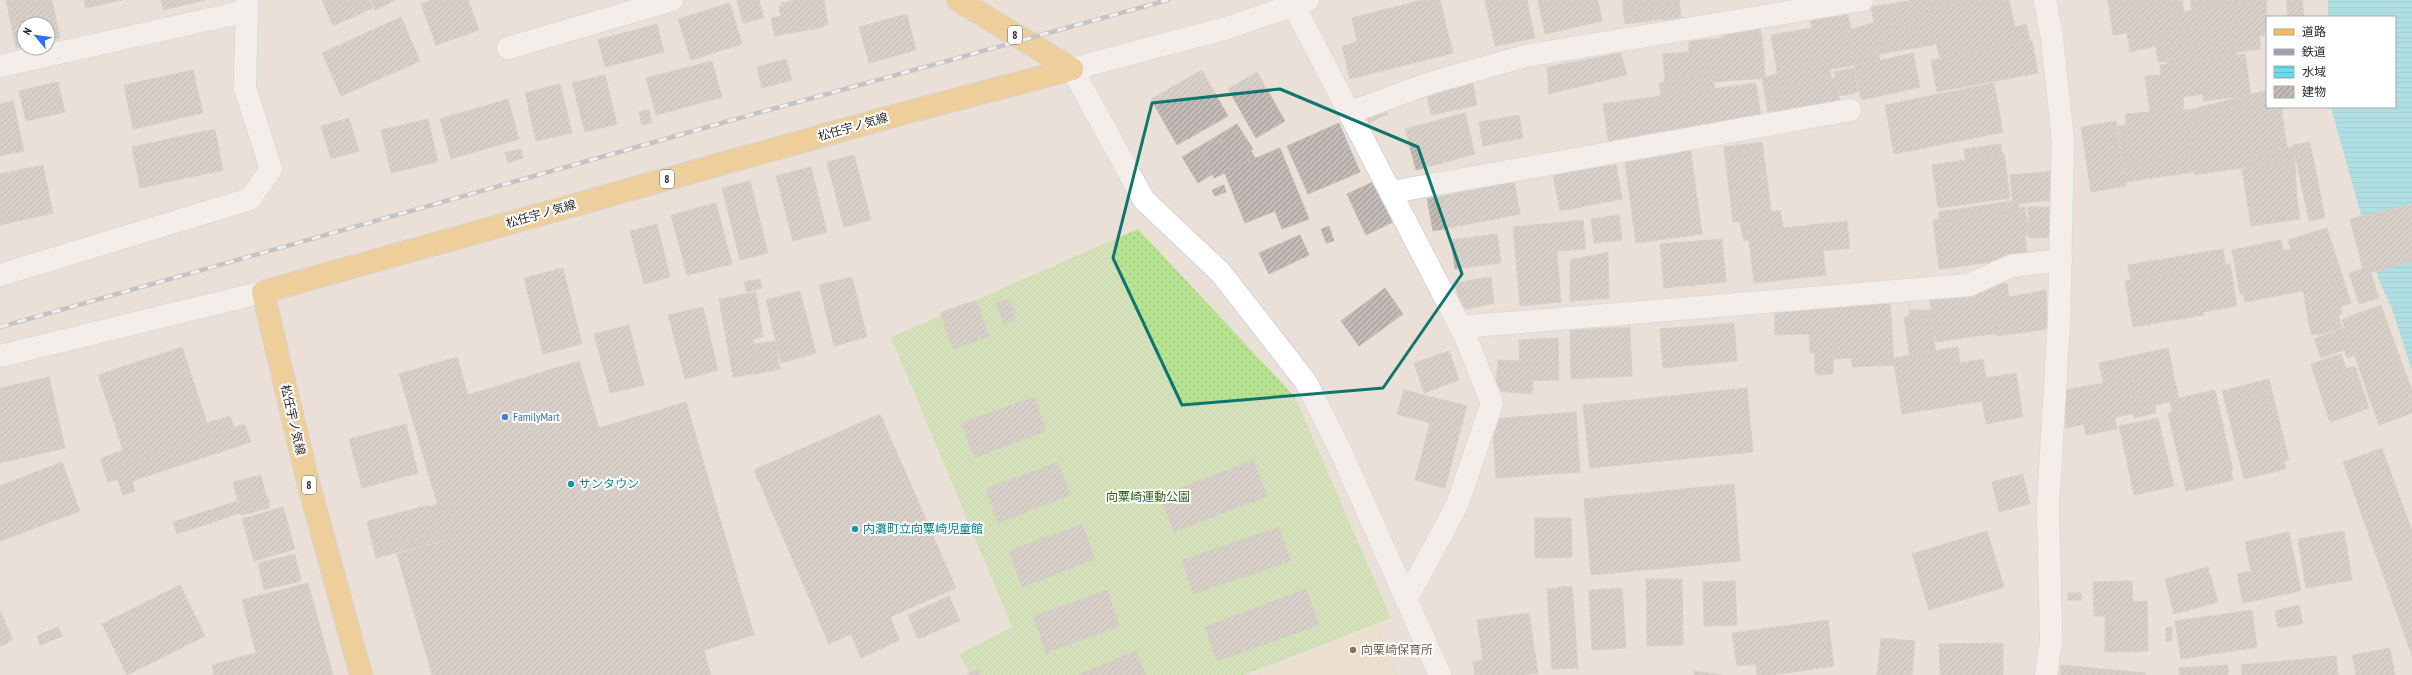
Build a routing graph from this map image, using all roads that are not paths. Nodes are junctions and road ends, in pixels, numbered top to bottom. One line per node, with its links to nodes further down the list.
1 (672, 0): 7 (street)
2 (958, 0): 9 (main road, 8)
3 (1862, 0): 11 (street)
4 (2045, 0): 13 (street)
5 (1298, 2): 9 (street); 11 (street)
6 (247, 5): 8 (street); 14 (street)
7 (508, 48)
8 (0, 66)
9 (1072, 69): 15 (main road, 松任宇ノ気線 / 8); 18 (street)
10 (1850, 110): 12 (street)
11 (1351, 112): 12 (street)
12 (1392, 192): 16 (street)
13 (2060, 260): 16 (street); 21 (street)
14 (0, 275)
15 (263, 292): 17 (street); 19 (main road, 松任宇ノ気線 / 8)
16 (1460, 327): 18 (street)
17 (0, 356)
18 (1406, 600): 20 (street)
19 (361, 675)
20 (1440, 675)
21 (2046, 675)

